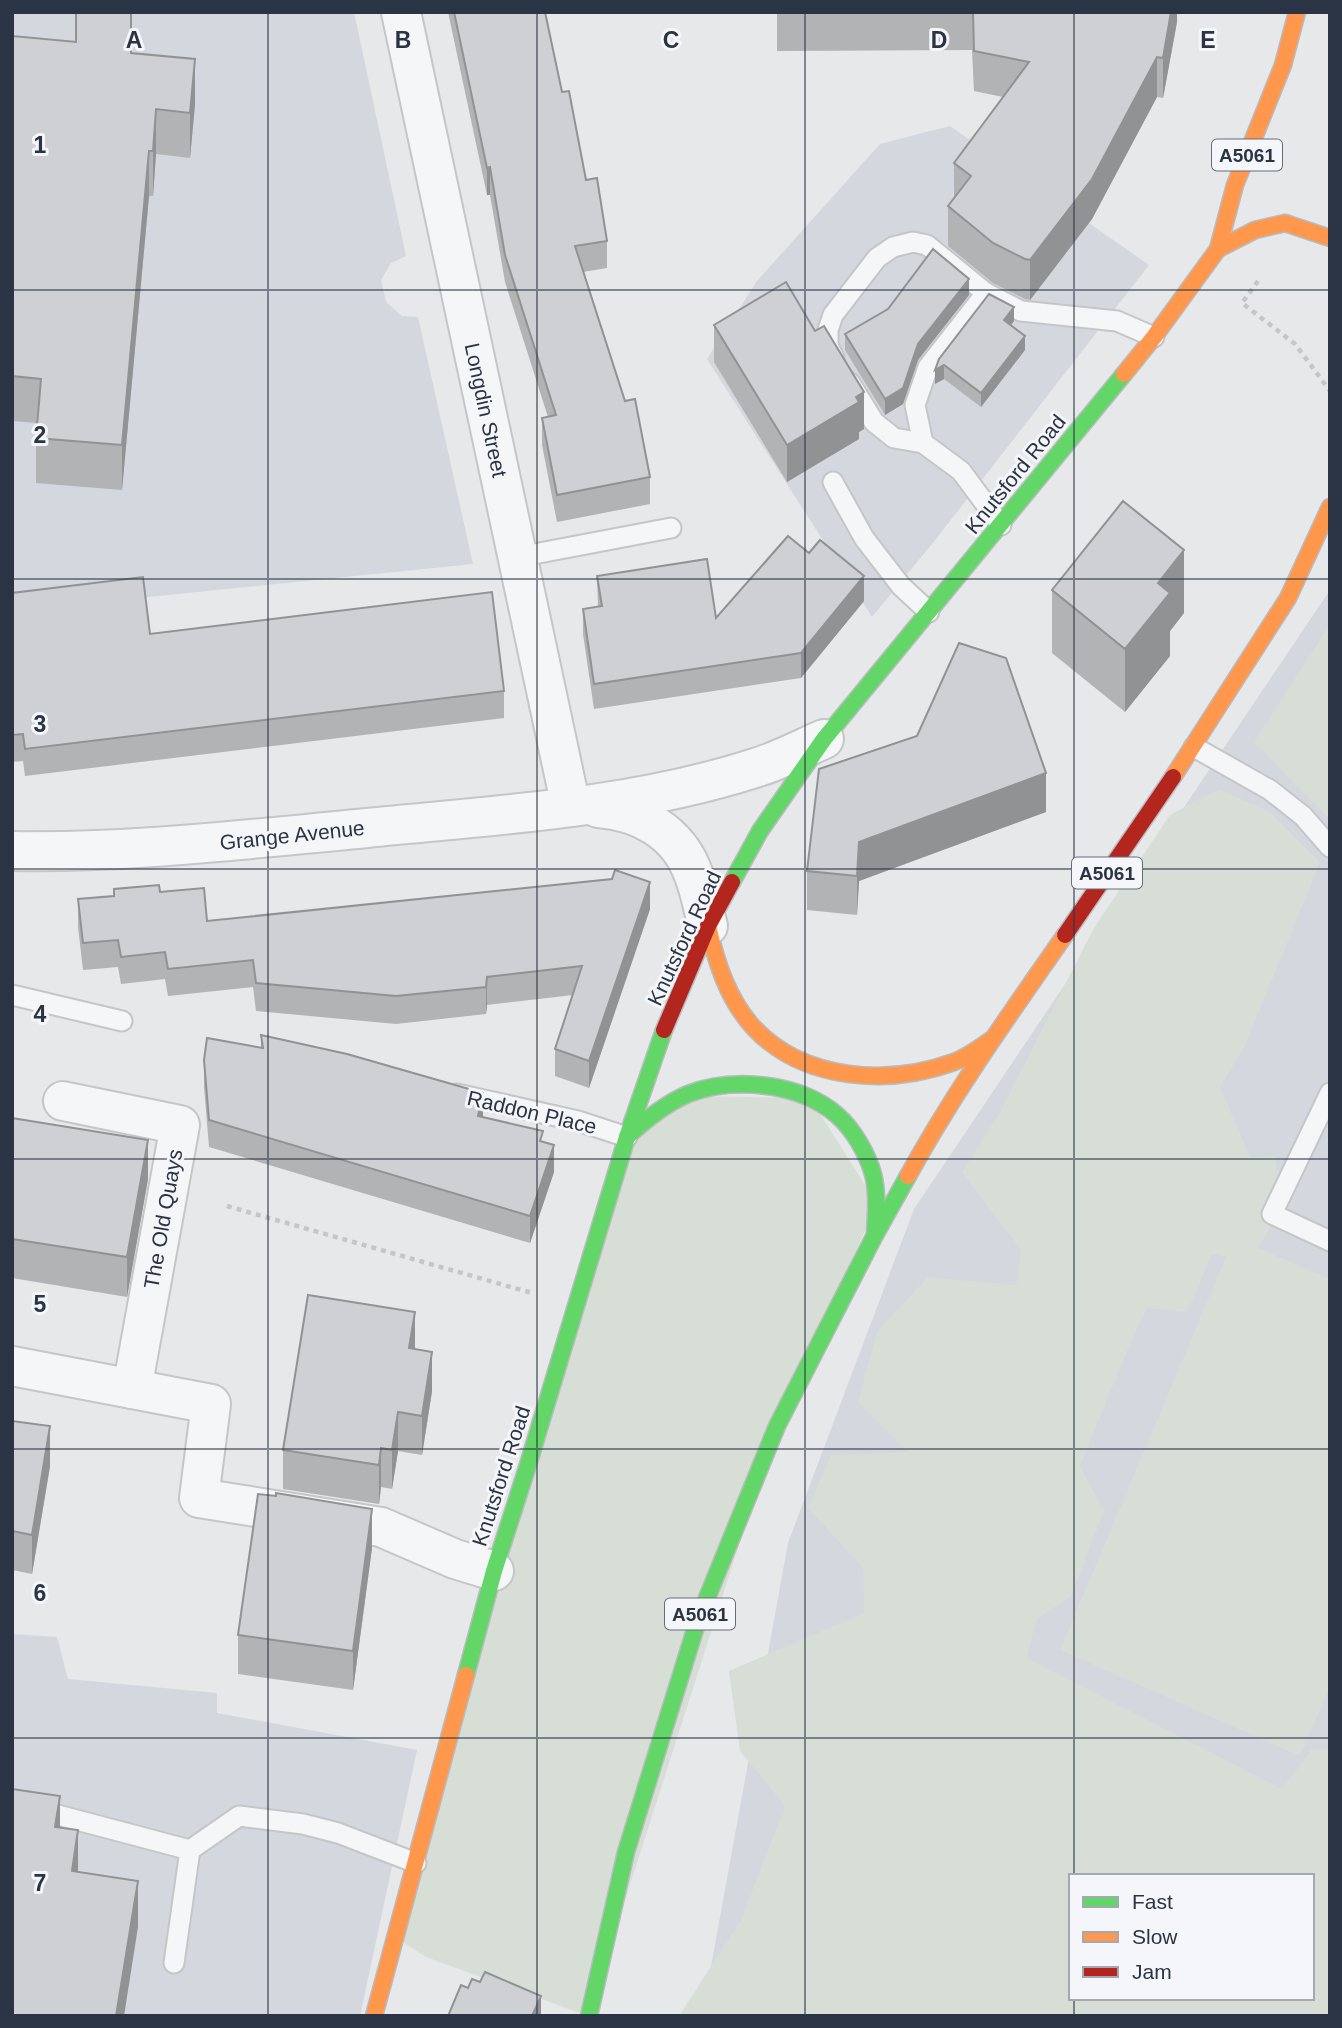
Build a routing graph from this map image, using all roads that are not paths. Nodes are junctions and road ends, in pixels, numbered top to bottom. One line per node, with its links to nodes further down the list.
1 (401, 12): 12 (street, Longdin Street)
2 (1297, 12): 4 (highway, Knutsford Road / A5061)
3 (1330, 238): 4 (highway, A5061)
4 (1218, 248): 6 (highway, Knutsford Road / A5061)
5 (986, 293): 6 (lane); 7 (lane); 7 (lane)
6 (1154, 337): 10 (highway, Knutsford Road / A5061)
7 (923, 443): 10 (lane)
8 (834, 482): 13 (lane)
9 (1330, 507): 15 (highway, A5061)
10 (1001, 525): 13 (highway, Knutsford Road / A5061)
11 (671, 528): 12 (lane)
12 (518, 557): 16 (street, Longdin Street)
13 (929, 612): 14 (highway, Knutsford Road / A5061)
14 (824, 739): 16 (street, Grange Avenue); 19 (highway, Knutsford Road / A5061)
15 (1194, 747): 17 (lane); 22 (highway, A5061)
16 (572, 807): 18 (street, Grange Avenue); 19 (street, Grange Avenue)
17 (1330, 847)
18 (12, 851)
19 (708, 926): 22 (highway, A5061); 26 (highway, Knutsford Road / A5061)
20 (12, 995): 21 (lane)
21 (122, 1021)
22 (993, 1038): 27 (highway, A5061)
23 (445, 1091): 26 (lane, Raddon Place)
24 (1330, 1095): 28 (lane)
25 (64, 1101): 30 (street, The Old Quays)
26 (627, 1137): 27 (highway); 31 (highway, Knutsford Road / A5061)
27 (875, 1235): 37 (highway, A5061)
28 (1330, 1241)
29 (12, 1366): 30 (street)
30 (132, 1389): 31 (street)
31 (494, 1571): 34 (highway, Knutsford Road / A5061)
32 (12, 1805): 33 (lane)
33 (190, 1850): 34 (lane); 35 (lane)
34 (416, 1863): 36 (highway, Knutsford Road / A5061)
35 (174, 1962)
36 (374, 2016)
37 (589, 2016)

